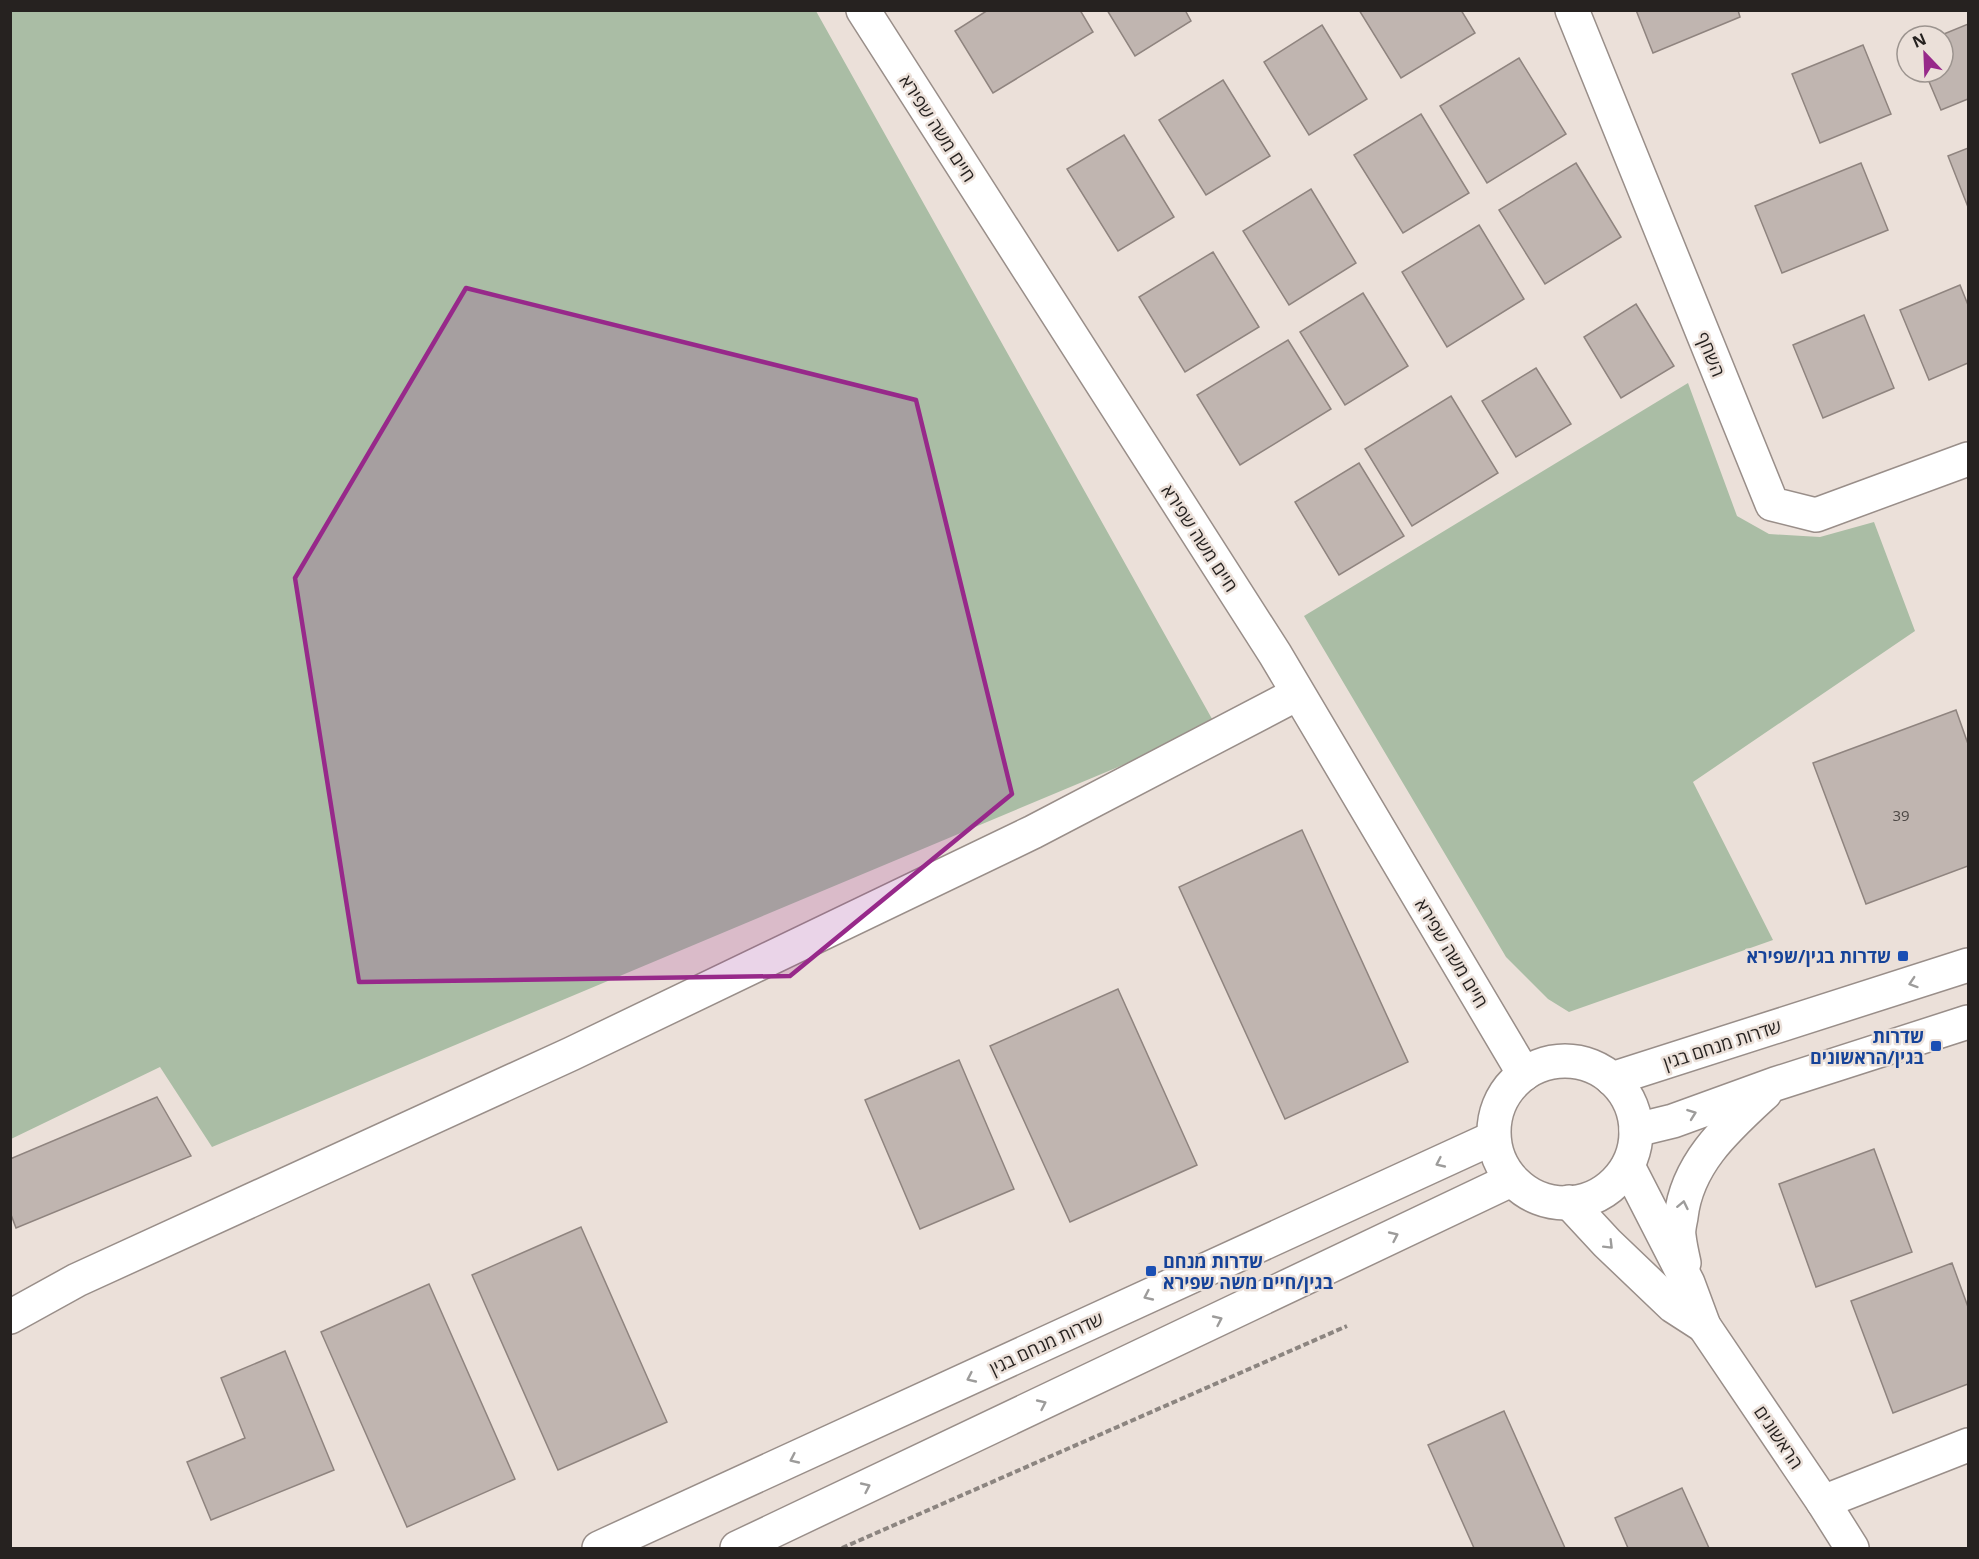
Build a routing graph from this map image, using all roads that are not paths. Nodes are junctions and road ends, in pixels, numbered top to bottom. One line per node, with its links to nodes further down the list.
1 (862, 10): 4 (street, חיים משה שפירא)
2 (1572, 10): 3 (street, השחף)
3 (1968, 459)
4 (1297, 694): 7 (street, חיים משה שפירא); 16 (street)
5 (1968, 965): 8 (street, שדרות מנחם בגין, one-way to 8)
6 (1968, 1022): 9 (street)
7 (1524, 1074): 8 (street); 11 (street)
8 (1612, 1079): 10 (street)
9 (1775, 1084): 10 (street, one-way to 9); 15 (street, one-way to 9)
10 (1636, 1130): 12 (street)
11 (1493, 1138): 13 (street); 20 (street, שדרות מנחם בגין, one-way to 20)
12 (1628, 1166): 14 (street); 15 (street, הראשונים)
13 (1511, 1180): 14 (street); 21 (street, one-way to 13)
14 (1569, 1202): 17 (street, הראשונים, one-way to 17)
15 (1688, 1283): 17 (street, הראשונים)
16 (10, 1317)
17 (1704, 1326): 19 (street, הראשונים)
18 (1968, 1445): 19 (street)
19 (1823, 1502): 22 (street, הראשונים)
20 (599, 1548)
21 (737, 1548)
22 (1852, 1548)

